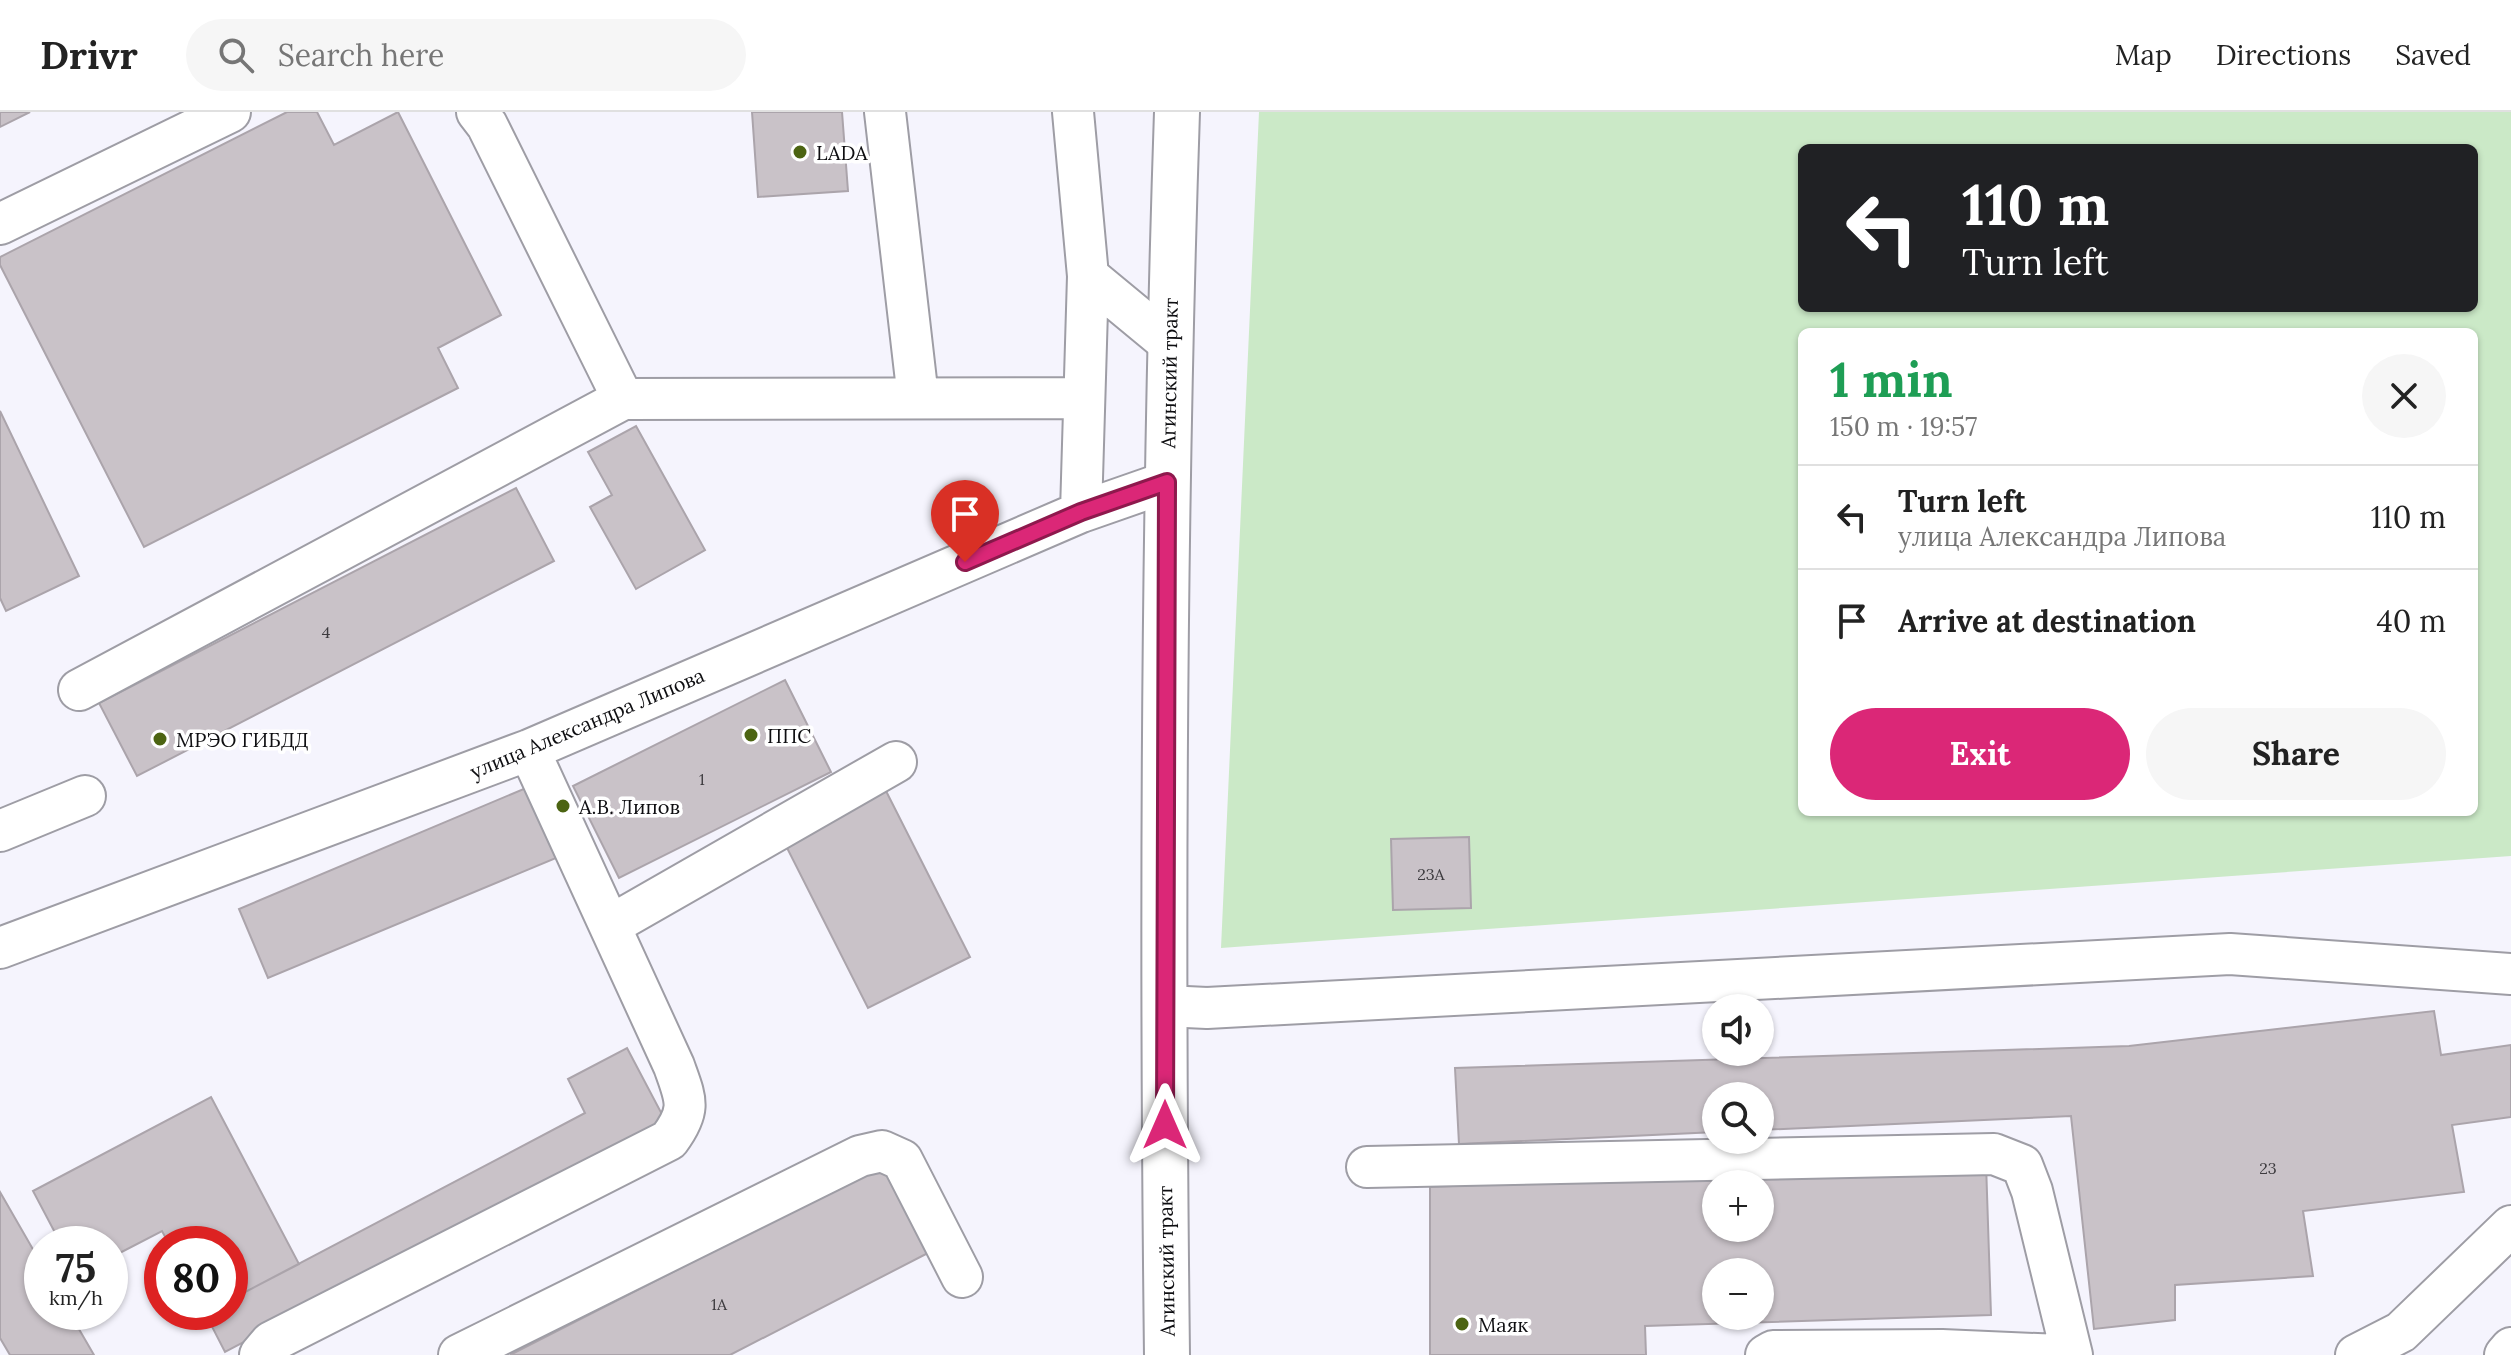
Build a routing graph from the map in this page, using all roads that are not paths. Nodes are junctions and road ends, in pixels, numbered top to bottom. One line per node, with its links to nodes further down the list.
1 (230, 112): 6 (street)
2 (477, 112): 11 (street)
3 (885, 112): 9 (street)
4 (1073, 112): 7 (street)
5 (1177, 112): 8 (highway, Агинский тракт)
6 (0, 224)
7 (1088, 276): 8 (street); 10 (street)
8 (1169, 343): 12 (highway, Агинский тракт)
9 (918, 398): 10 (street); 11 (street)
10 (1084, 398): 13 (street)
11 (623, 399): 14 (street)
12 (1167, 482): 13 (street, улица Александра Липова); 22 (highway, Агинский тракт)
13 (1081, 512): 15 (street, улица Александра Липова)
14 (79, 690)
15 (529, 750): 19 (street); 20 (street, улица Александра Липова)
16 (896, 762): 19 (street)
17 (85, 796): 18 (street)
18 (0, 831)
19 (611, 925): 27 (street)
20 (0, 948)
21 (2511, 974): 22 (street)
22 (1165, 1006): 29 (highway, Агинский тракт)
23 (1367, 1167): 32 (street)
24 (2511, 1226): 33 (street)
25 (962, 1277): 28 (street)
26 (2511, 1348): 34 (street)
27 (260, 1355)
28 (459, 1355)
29 (1167, 1355)
30 (1766, 1355): 31 (street)
31 (2060, 1355)
32 (2072, 1355)
33 (2356, 1355)
34 (2505, 1355)

